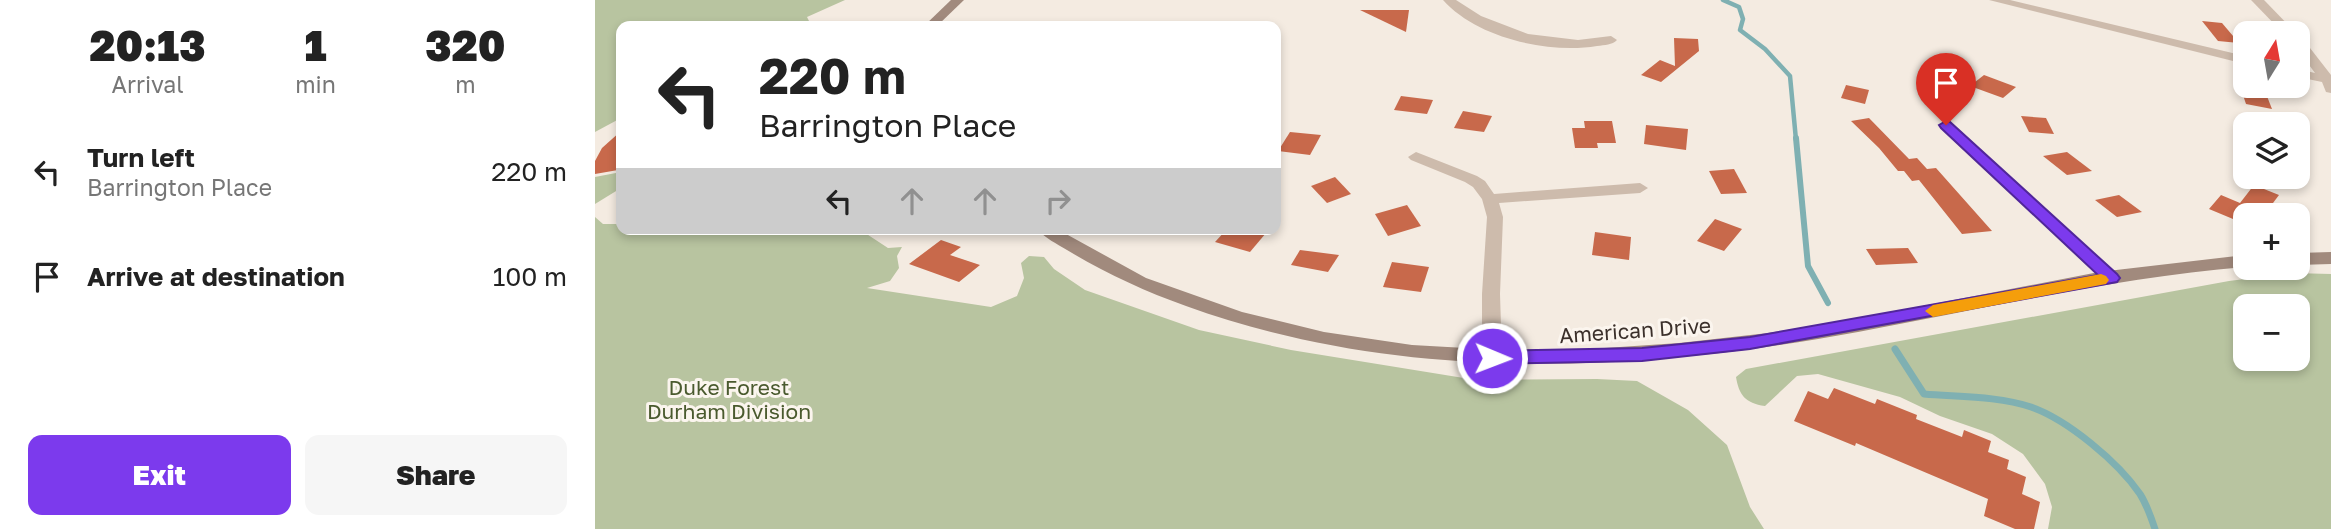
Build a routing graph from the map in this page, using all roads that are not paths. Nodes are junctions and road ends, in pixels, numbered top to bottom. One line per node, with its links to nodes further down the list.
1 (958, 0): 5 (street)
2 (1449, 0): 7 (street)
3 (1995, 0): 9 (street)
4 (2257, 0): 6 (street)
5 (935, 21)
6 (2278, 21)
7 (1611, 40)
8 (2310, 57): 11 (street)
9 (2233, 58)
10 (2310, 77): 11 (street)
11 (2330, 83)
12 (1946, 125): 20 (street)
13 (1416, 157): 15 (street)
14 (1640, 188): 15 (street)
15 (1490, 199): 21 (street)
16 (1054, 235): 21 (street, American Drive)
17 (2331, 258): 18 (street)
18 (2310, 259)
19 (2233, 262): 20 (street, American Drive)
20 (2112, 278): 21 (street, American Drive)
21 (1492, 358)

